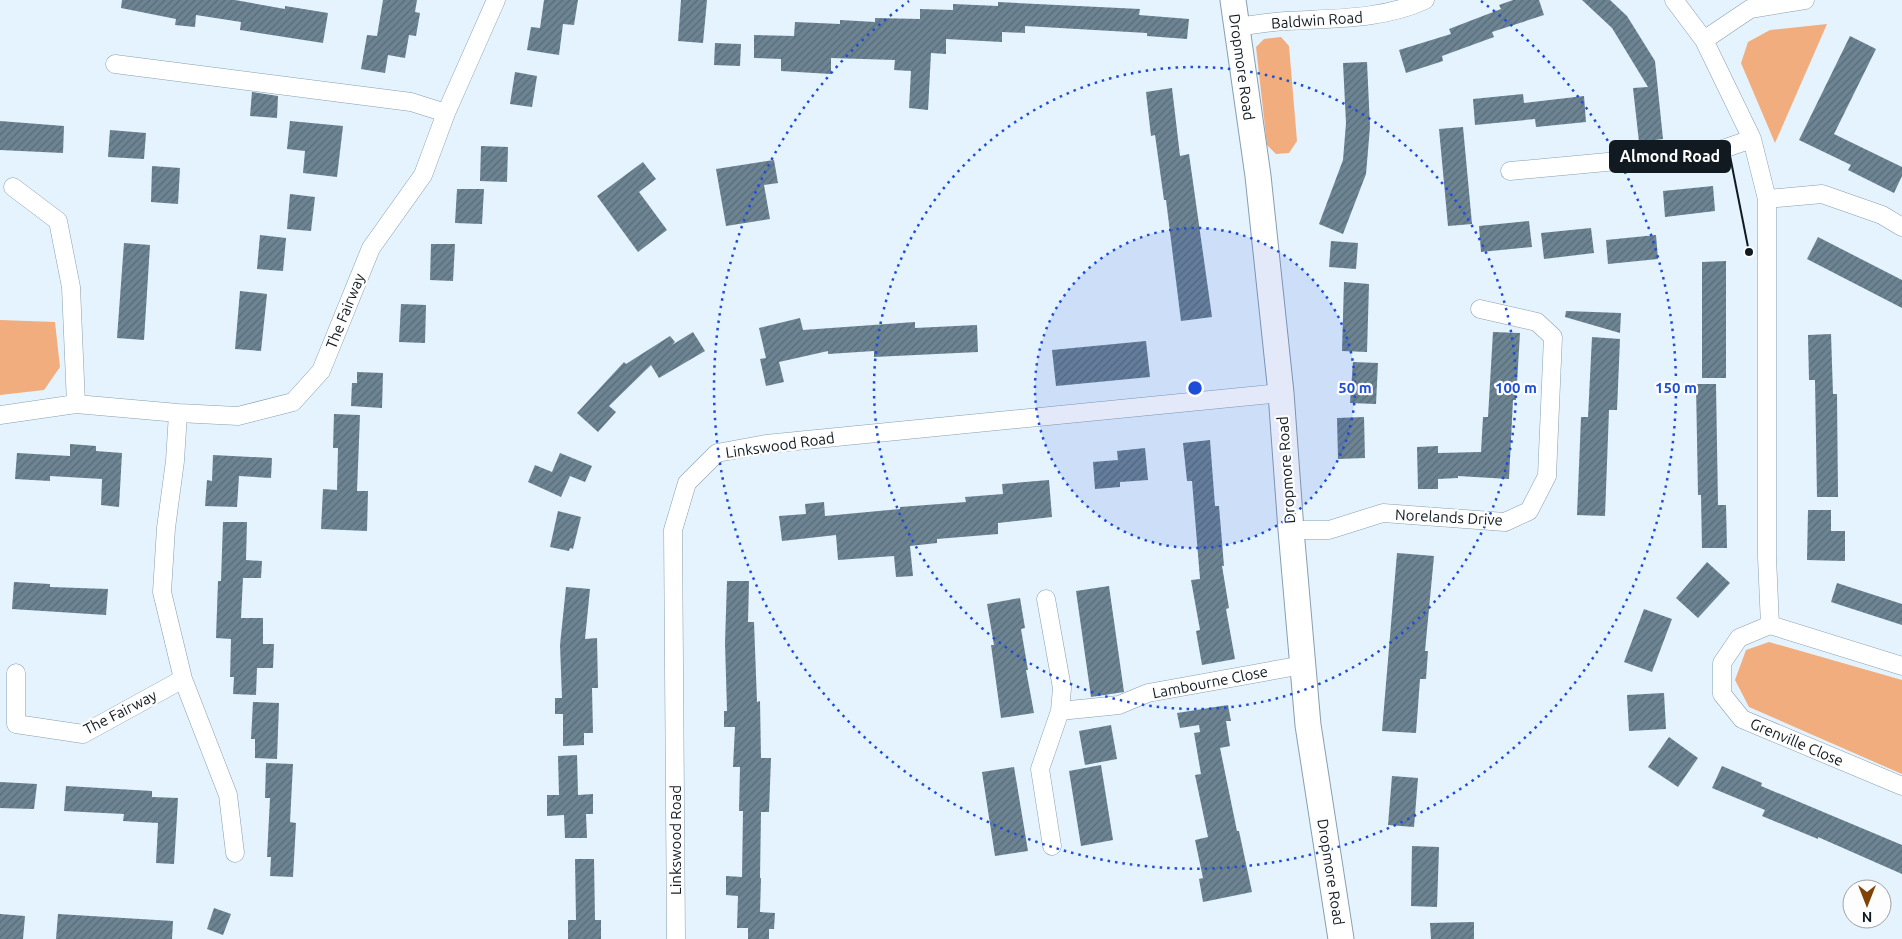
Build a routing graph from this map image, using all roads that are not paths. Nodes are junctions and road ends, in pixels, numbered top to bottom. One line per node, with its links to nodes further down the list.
1 (496, 0): 9 (street, The Fairway)
2 (1232, 0): 6 (street, Dropmore Road)
3 (1425, 0): 6 (street, Baldwin Road)
4 (1674, 0): 7 (street)
5 (1806, 0): 7 (street)
6 (1236, 27): 16 (street, Dropmore Road)
7 (1704, 40): 10 (street)
8 (115, 64): 9 (street)
9 (446, 113): 18 (street, The Fairway)
10 (1752, 139): 11 (street); 13 (street)
11 (1510, 171)
12 (13, 186): 17 (street)
13 (1767, 199): 14 (street); 22 (street)
14 (1902, 227)
15 (1480, 309): 20 (street, Norelands Drive)
16 (1281, 393): 20 (street, Dropmore Road); 31 (street, Linkswood Road)
17 (76, 404): 18 (street, The Fairway); 19 (street, The Fairway)
18 (178, 413): 26 (street)
19 (0, 415)
20 (1291, 530): 23 (street, Dropmore Road)
21 (1046, 599): 27 (street)
22 (1770, 625): 24 (street); 28 (street, Grenville Close)
23 (1303, 665): 27 (street, Lambourne Close); 32 (street, Dropmore Road)
24 (1902, 666)
25 (16, 673): 26 (street, The Fairway)
26 (183, 679): 30 (street)
27 (1060, 712): 29 (street)
28 (1902, 786)
29 (1052, 846)
30 (234, 853)
31 (676, 939)
32 (1341, 939)

